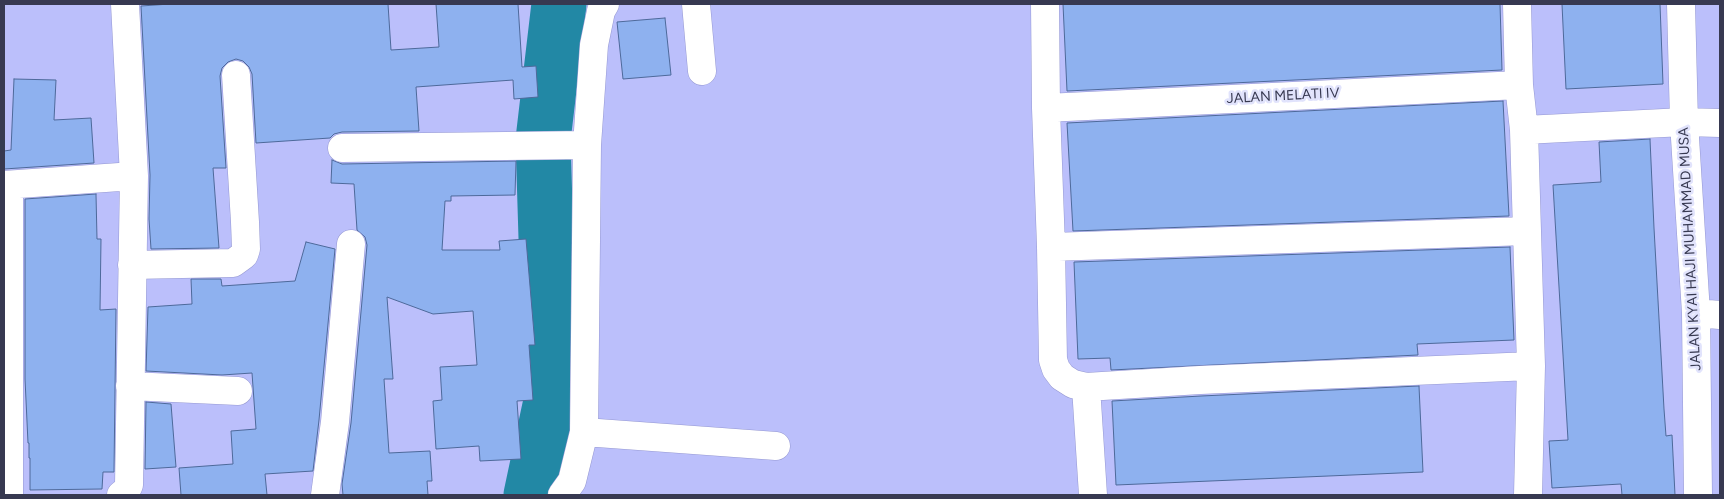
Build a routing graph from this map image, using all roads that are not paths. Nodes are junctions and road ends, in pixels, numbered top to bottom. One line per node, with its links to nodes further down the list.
1 (125, 4): 16 (street)
2 (605, 4): 14 (street)
3 (696, 4): 7 (street)
4 (1045, 4): 10 (street)
5 (1517, 4): 9 (street)
6 (1680, 4): 11 (street, JALAN KYAI HAJI MUHAMMAD MUSA)
7 (702, 71)
8 (236, 75): 21 (street)
9 (1519, 85): 10 (street, JALAN MELATI IV); 13 (street)
10 (1046, 108): 20 (street)
11 (1684, 122): 12 (street); 13 (street); 22 (street, JALAN KYAI HAJI MUHAMMAD MUSA)
12 (1720, 123)
13 (1524, 130): 18 (street)
14 (573, 146): 15 (street); 27 (street)
15 (342, 148)
16 (134, 176): 17 (street); 21 (street)
17 (7, 185): 29 (street)
18 (1527, 231): 20 (street); 23 (street)
19 (351, 244): 31 (street)
20 (1052, 247): 25 (street)
21 (132, 265): 24 (street)
22 (1708, 314): 35 (street, JALAN KYAI HAJI MUHAMMAD MUSA)
23 (1531, 366): 25 (street); 34 (street)
24 (130, 386): 26 (street); 30 (street)
25 (1086, 387): 33 (street)
26 (238, 391)
27 (584, 432): 28 (street); 32 (street)
28 (776, 446)
29 (9, 495)
30 (121, 495)
31 (325, 495)
32 (562, 495)
33 (1093, 495)
34 (1528, 495)
35 (1698, 495)

